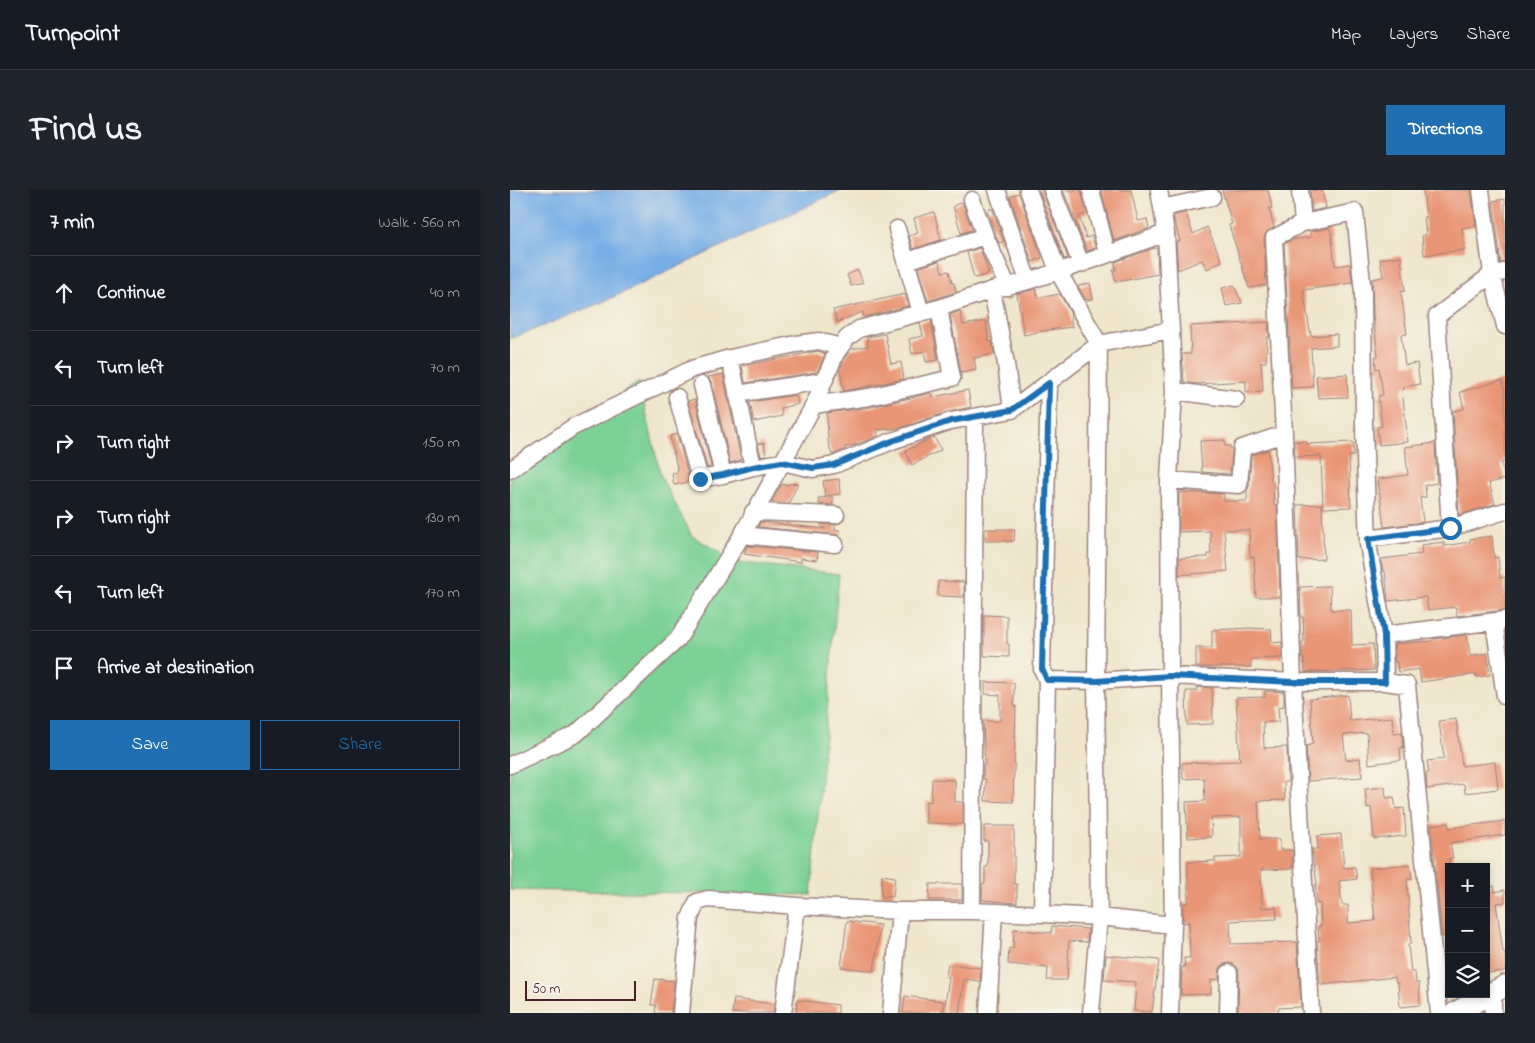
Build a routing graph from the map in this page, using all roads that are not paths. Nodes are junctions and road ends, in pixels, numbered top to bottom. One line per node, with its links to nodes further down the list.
1 (997, 190): 20 (street)
2 (1028, 190): 18 (street)
3 (1052, 190): 17 (street)
4 (1091, 190): 15 (street)
5 (1159, 190): 10 (street)
6 (1300, 190): 11 (street)
7 (1482, 190): 19 (street)
8 (1212, 197): 10 (street)
9 (972, 200): 14 (street)
10 (1162, 208): 13 (street)
11 (1303, 223): 39 (street); 50 (street)
12 (897, 229): 16 (street)
13 (1166, 233): 15 (street); 25 (street)
14 (985, 236): 16 (street); 21 (street)
15 (1107, 253): 17 (street)
16 (907, 261): 23 (street)
17 (1082, 264): 18 (street)
18 (1058, 271): 20 (street); 26 (street)
19 (1498, 273): 24 (street); 48 (street)
20 (1028, 281): 21 (street)
21 (1000, 289): 22 (street); 37 (street)
22 (939, 308): 23 (street); 36 (street)
23 (921, 313): 27 (street)
24 (1505, 326)
25 (1171, 330): 26 (street); 32 (street)
26 (1099, 344): 30 (street); 56 (street)
27 (840, 347): 28 (street); 29 (street)
28 (730, 358): 33 (street); 42 (street)
29 (823, 381): 33 (street); 36 (street)
30 (1049, 383): 37 (street); 55 (street)
31 (702, 385): 43 (street)
32 (1174, 391): 35 (street); 44 (street)
33 (738, 394): 41 (street)
34 (677, 397): 43 (street)
35 (1236, 399)
36 (814, 405): 40 (street)
37 (1012, 410): 38 (street)
38 (975, 417): 40 (street); 63 (street)
39 (1284, 434): 44 (street); 57 (street)
40 (782, 462): 41 (street); 46 (street)
41 (753, 467): 43 (street)
42 (510, 470)
43 (723, 475)
44 (1170, 480): 54 (street)
45 (1505, 511): 48 (street)
46 (753, 512): 47 (street); 49 (street)
47 (836, 515)
48 (1450, 528): 50 (street)
49 (742, 535): 51 (street); 60 (street)
50 (1368, 539): 53 (street)
51 (835, 544)
52 (1500, 621): 53 (street); 59 (street)
53 (1384, 635): 58 (street)
54 (1170, 676): 56 (street); 57 (street); 67 (street)
55 (1047, 680): 56 (street); 65 (street)
56 (1096, 681): 66 (street)
57 (1293, 682): 58 (street); 77 (street)
58 (1385, 682): 78 (street)
59 (1505, 696)
60 (510, 765)
61 (797, 906): 62 (street); 70 (street); 71 (street)
62 (900, 911): 63 (street); 72 (street)
63 (972, 911): 64 (street)
64 (994, 912): 65 (street); 73 (street)
65 (1042, 914): 66 (street)
66 (1100, 917): 67 (street); 74 (street)
67 (1173, 925): 75 (street)
68 (1229, 973): 76 (street)
69 (1497, 997): 79 (street)
70 (681, 1013)
71 (783, 1013)
72 (891, 1013)
73 (988, 1013)
74 (1091, 1013)
75 (1170, 1013)
76 (1228, 1013)
77 (1311, 1013)
78 (1439, 1013)
79 (1455, 1013)

